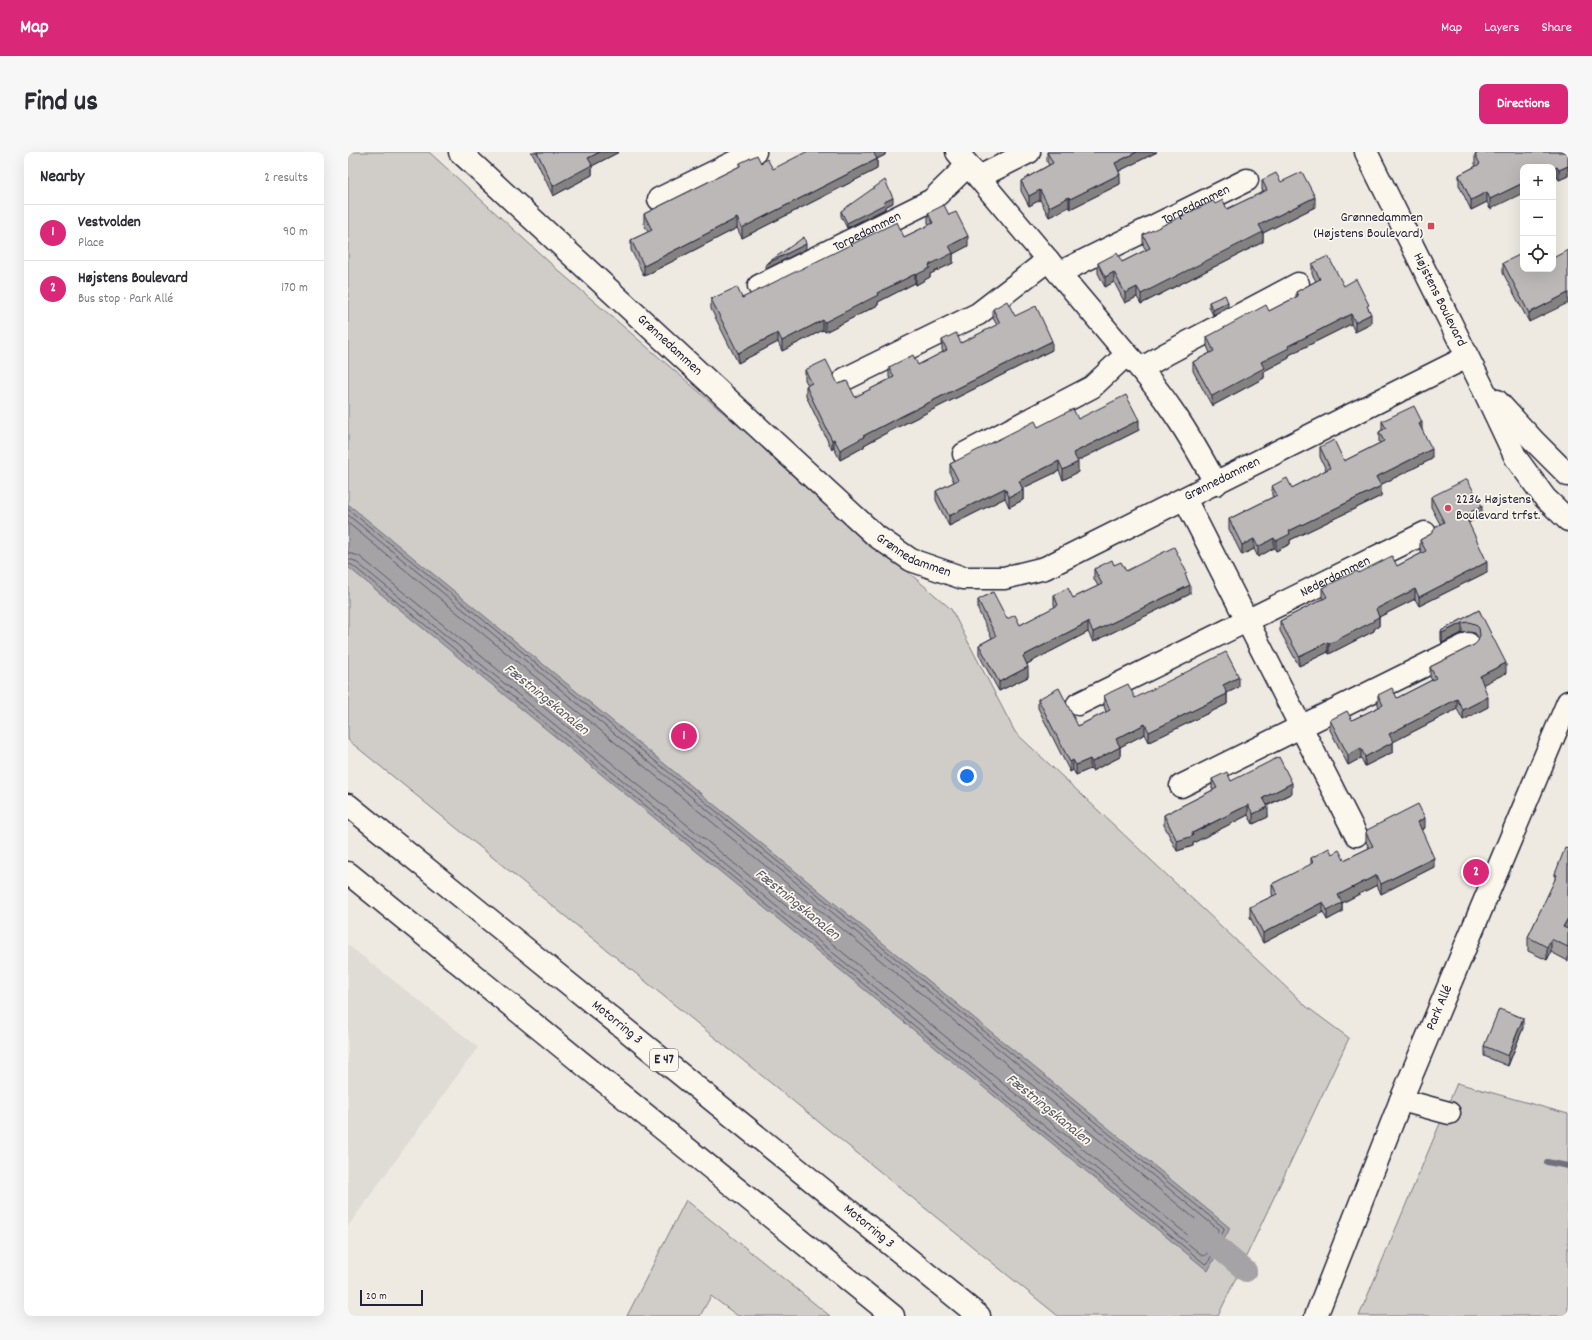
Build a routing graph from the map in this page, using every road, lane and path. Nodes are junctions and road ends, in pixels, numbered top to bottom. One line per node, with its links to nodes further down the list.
1 (460, 152): 18 (main road, Grønnedammen)
2 (756, 152): 7 (main road)
3 (1029, 152): 5 (main road, Torpedammen)
4 (1366, 152): 11 (main road, Højstens Boulevard)
5 (968, 164): 8 (main road); 10 (main road, Torpedammen)
6 (1247, 180): 8 (main road, Torpedammen)
7 (659, 199)
8 (1054, 266): 12 (main road); 13 (main road, Torpedammen)
9 (1298, 284): 12 (main road)
10 (759, 286)
11 (1467, 357): 14 (main road, Højstens Boulevard); 17 (main road, Grønnedammen)
12 (1134, 362): 15 (main road); 17 (main road)
13 (845, 379)
14 (1481, 384): 16 (main road, Højstens Boulevard); 19 (main road, Højstens Boulevard)
15 (964, 454)
16 (1568, 475)
17 (1216, 484): 18 (main road, Grønnedammen)
18 (1185, 499): 21 (main road)
19 (1568, 520)
20 (1425, 533): 21 (main road, Nederdammen)
21 (1247, 622): 24 (main road, Nederdammen); 25 (main road)
22 (1468, 644): 25 (main road)
23 (1568, 702): 30 (main road, Park Allé)
24 (1078, 704)
25 (1300, 727): 26 (main road); 28 (main road)
26 (1181, 786)
27 (348, 805): 33 (main road, Motorring 3 / E 47)
28 (1356, 835)
29 (348, 873): 32 (main road)
30 (1401, 1100): 31 (main road); 34 (main road, Park Allé)
31 (1449, 1113)
32 (893, 1316)
33 (979, 1316)
34 (1316, 1316)

